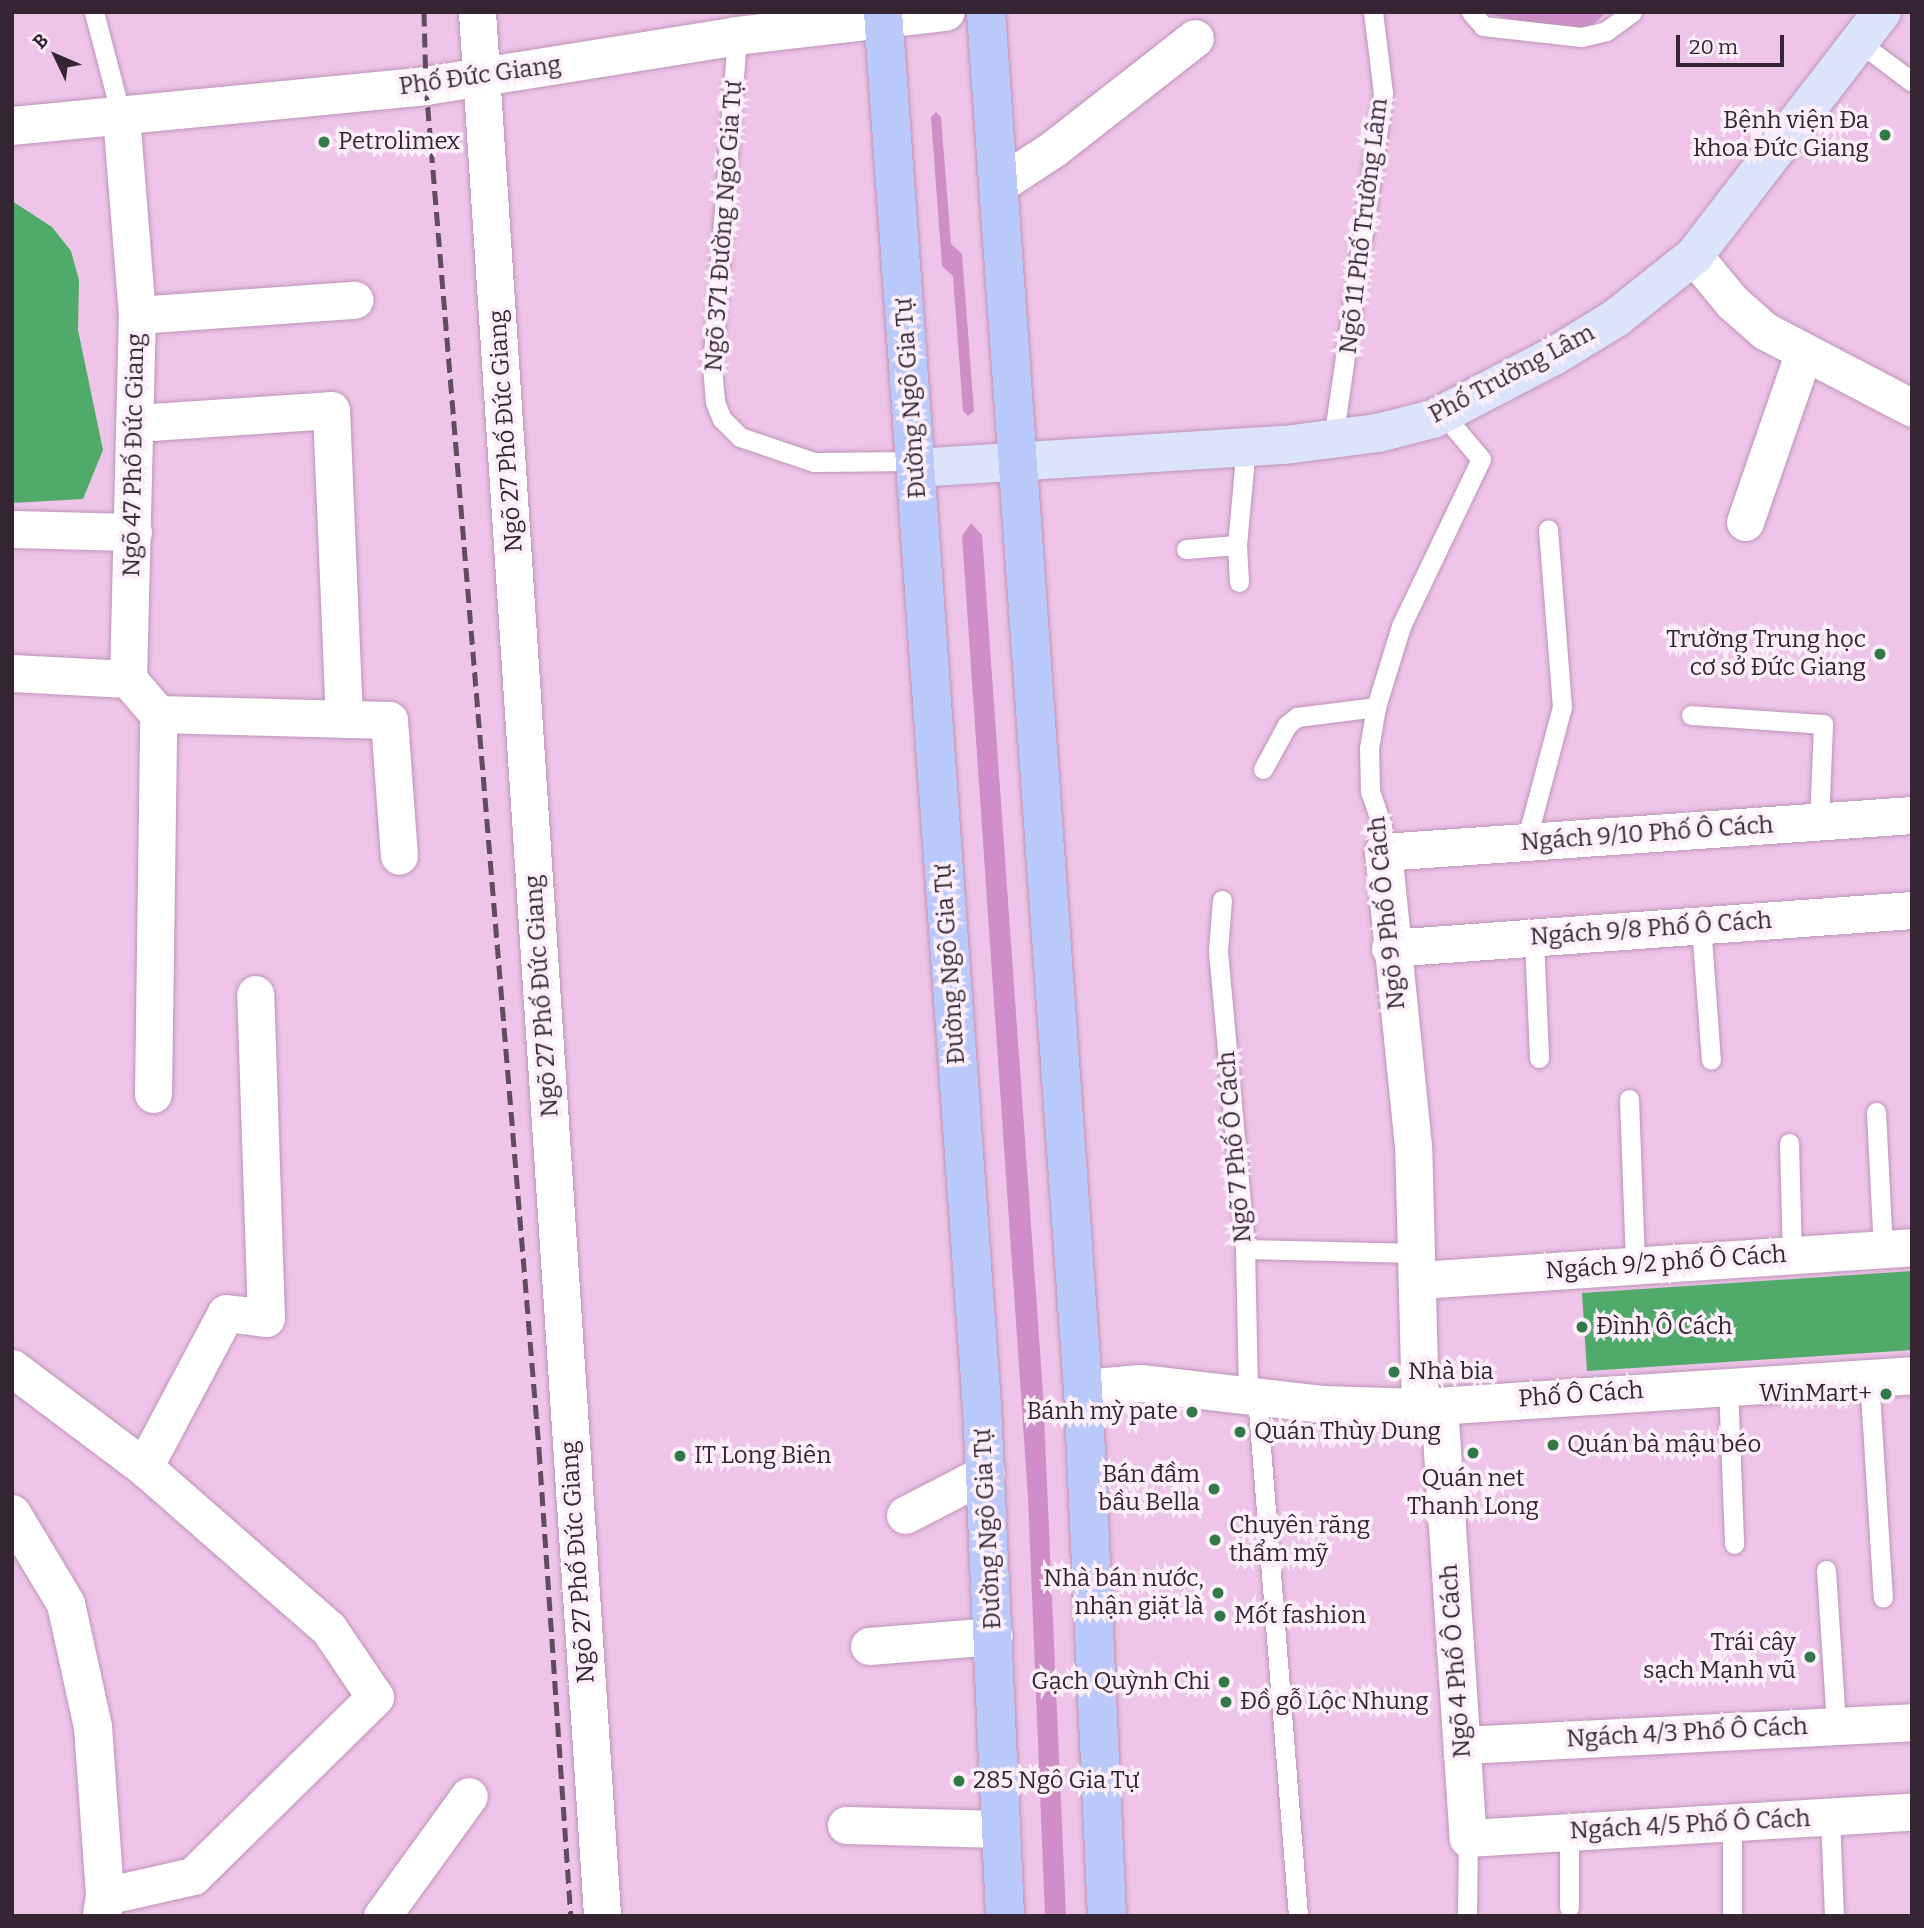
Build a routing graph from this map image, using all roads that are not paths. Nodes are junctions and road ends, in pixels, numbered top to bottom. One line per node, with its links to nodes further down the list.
1 (94, 12): 14 (lane)
2 (477, 12): 12 (street, Ngõ 27 Phố Đức Giang)
3 (946, 12): 8 (street, Phố Đức Giang)
4 (986, 12): 16 (main road)
5 (1373, 12): 24 (lane, Ngõ 11 Phố Trường Lâm)
6 (1471, 12): 7 (lane)
7 (1632, 12)
8 (883, 16): 9 (street, Phố Đức Giang); 27 (main road, Đường Ngô Gia Tự)
9 (747, 27): 12 (street, Phố Đức Giang); 27 (lane, Ngõ 371 Đường Ngô Gia Tự)
10 (1871, 27): 13 (lane); 17 (main road, Phố Trường Lâm)
11 (1195, 38): 16 (street)
12 (484, 77): 14 (street, Phố Đức Giang); 94 (street, Ngõ 27 Phố Đức Giang)
13 (1912, 82)
14 (121, 116): 15 (street, Phố Đức Giang); 19 (street, Ngõ 47 Phố Đức Giang)
15 (12, 126)
16 (998, 185): 26 (main road)
17 (1693, 256): 20 (street); 22 (main road, Phố Trường Lâm)
18 (354, 300): 19 (street)
19 (137, 315): 23 (street, Ngõ 47 Phố Đức Giang)
20 (1804, 352): 21 (street); 28 (street)
21 (1912, 408)
22 (1443, 414): 24 (main road, Phố Trường Lâm); 37 (lane, Ngõ 9 Phố Ô Cách)
23 (136, 423): 31 (street, Ngõ 47 Phố Đức Giang); 40 (street)
24 (1333, 440): 25 (main road, Phố Trường Lâm)
25 (1246, 447): 26 (main road, Phố Trường Lâm); 32 (lane)
26 (1018, 461): 27 (main road, Phố Trường Lâm); 68 (main road)
27 (916, 465): 72 (main road, Đường Ngô Gia Tự)
28 (1745, 522)
29 (12, 529): 31 (street)
30 (1548, 530): 44 (lane)
31 (133, 532): 36 (street, Ngõ 47 Phố Đức Giang)
32 (1237, 545): 33 (lane); 34 (lane)
33 (1186, 549)
34 (1239, 582)
35 (12, 673): 36 (street)
36 (128, 679): 38 (street)
37 (1376, 706): 41 (lane); 45 (lane, Ngõ 9 Phố Ô Cách)
38 (158, 714): 40 (street); 55 (street)
39 (1691, 716): 43 (lane)
40 (344, 719): 46 (street)
41 (1263, 769)
42 (1912, 816): 43 (street, Ngách 9/10 Phố Ô Cách)
43 (1819, 822): 44 (street, Ngách 9/10 Phố Ô Cách)
44 (1526, 842): 45 (street, Ngách 9/10 Phố Ô Cách)
45 (1383, 852): 51 (street, Ngõ 9 Phố Ô Cách)
46 (400, 856)
47 (1223, 900): 60 (lane, Ngõ 7 Phố Ô Cách)
48 (1912, 910): 49 (street, Ngách 9/8 Phố Ô Cách)
49 (1701, 925): 50 (street, Ngách 9/8 Phố Ô Cách); 54 (lane)
50 (1534, 937): 51 (street, Ngách 9/8 Phố Ô Cách); 53 (lane)
51 (1390, 948): 63 (street, Ngõ 9 Phố Ô Cách)
52 (255, 994): 71 (street)
53 (1539, 1058)
54 (1711, 1060)
55 (153, 1094)
56 (1629, 1099): 62 (lane)
57 (1876, 1112): 59 (lane)
58 (1789, 1143): 61 (lane)
59 (1897, 1248): 61 (street, Ngách 9/2 phố Ô Cách)
60 (1245, 1249): 63 (lane); 69 (lane, Ngõ 7 Phố Ô Cách)
61 (1792, 1254): 62 (street, Ngách 9/2 phố Ô Cách)
62 (1635, 1264): 63 (street, Ngách 9/2 phố Ô Cách)
63 (1419, 1266): 70 (street, Ngõ 9 Phố Ô Cách)
64 (12, 1368): 71 (street)
65 (1912, 1375): 66 (street, Phố Ô Cách)
66 (1869, 1377): 67 (street, Phố Ô Cách); 77 (lane)
67 (1728, 1385): 70 (street, Phố Ô Cách); 75 (lane)
68 (1083, 1388): 69 (street, Phố Ô Cách); 96 (main road)
69 (1252, 1397): 70 (street, Phố Ô Cách); 97 (lane, Ngõ 7 Phố Ô Cách)
70 (1429, 1407): 82 (street, Ngõ 4 Phố Ô Cách)
71 (144, 1466): 91 (street)
72 (986, 1473): 74 (street); 78 (main road, Đường Ngô Gia Tự)
73 (12, 1514): 91 (street)
74 (905, 1514)
75 (1734, 1544)
76 (1826, 1570): 81 (lane)
77 (1883, 1598)
78 (994, 1636): 79 (street); 88 (main road, Đường Ngô Gia Tự)
79 (869, 1646)
80 (1912, 1722): 81 (street, Ngách 4/3 Phố Ô Cách)
81 (1836, 1725): 82 (street, Ngách 4/3 Phố Ô Cách)
82 (1462, 1745): 90 (street, Ngõ 4 Phố Ô Cách)
83 (469, 1796): 93 (street)
84 (1912, 1812): 85 (street, Ngách 4/5 Phố Ô Cách)
85 (1829, 1817): 86 (street, Ngách 4/5 Phố Ô Cách); 100 (lane)
86 (1732, 1823): 89 (street, Ngách 4/5 Phố Ô Cách); 99 (lane)
87 (846, 1825): 88 (street)
88 (1002, 1829): 95 (main road, Đường Ngô Gia Tự)
89 (1569, 1832): 90 (street, Ngách 4/5 Phố Ô Cách); 92 (lane)
90 (1468, 1838): 98 (lane, Ngõ 4 Phố Ô Cách)
91 (103, 1906)
92 (1569, 1907)
93 (382, 1916)
94 (601, 1916)
95 (1005, 1916)
96 (1107, 1916)
97 (1298, 1916)
98 (1467, 1916)
99 (1732, 1916)
100 (1834, 1916)

